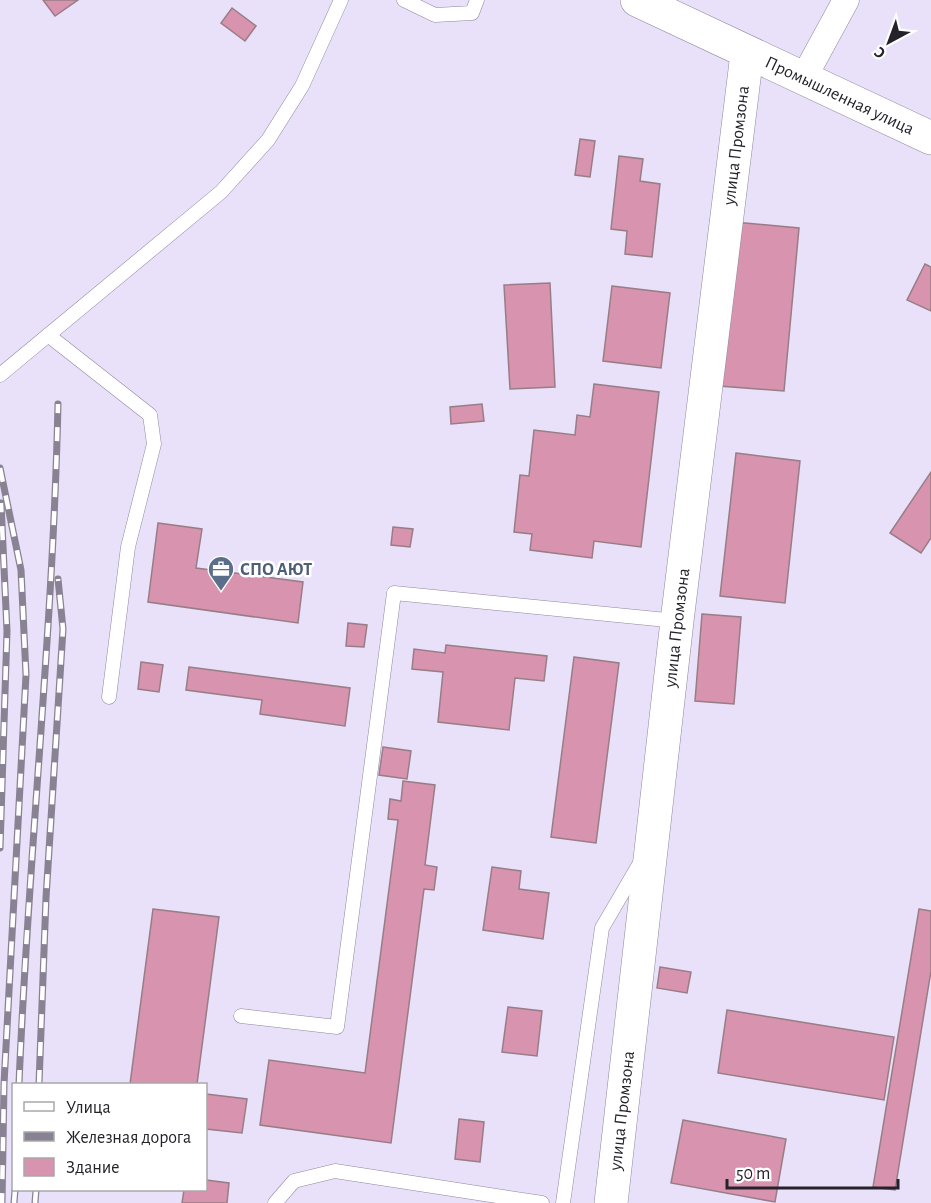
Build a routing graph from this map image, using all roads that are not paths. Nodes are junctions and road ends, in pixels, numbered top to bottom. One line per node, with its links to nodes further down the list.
1 (341, 0): 9 (lane)
2 (404, 0): 3 (lane)
3 (477, 0)
4 (637, 0): 6 (main road, Промышленная улица)
5 (846, 0): 7 (street)
6 (747, 54): 7 (main road, Промышленная улица); 11 (main road, улица Промзона)
7 (803, 79): 8 (main road, Промышленная улица)
8 (931, 138)
9 (48, 335): 10 (lane); 12 (lane)
10 (0, 375)
11 (677, 621): 13 (main road, улица Промзона); 14 (lane)
12 (109, 697)
13 (652, 840): 17 (lane); 18 (main road, улица Промзона)
14 (241, 1016)
15 (274, 1203): 16 (lane)
16 (542, 1203)
17 (563, 1203)
18 (611, 1203)

